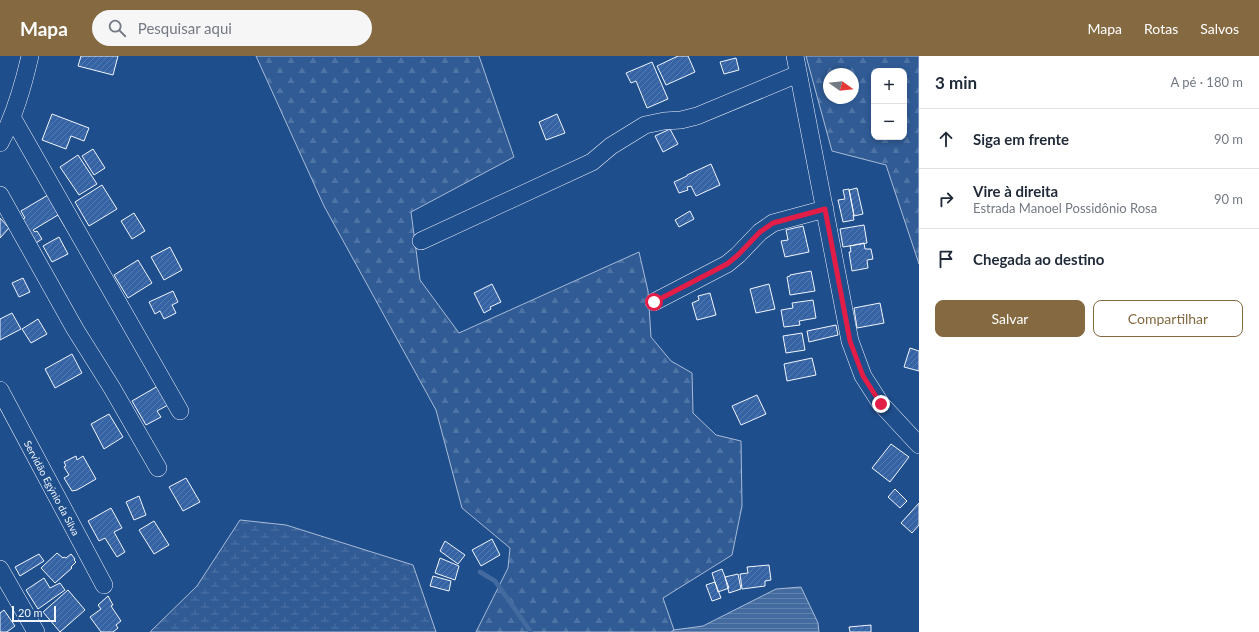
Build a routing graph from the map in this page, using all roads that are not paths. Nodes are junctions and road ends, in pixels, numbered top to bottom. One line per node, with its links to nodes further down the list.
1 (30, 56): 4 (street)
2 (795, 56): 3 (street)
3 (798, 74): 7 (street); 8 (street)
4 (12, 117): 5 (street); 11 (street)
5 (0, 143)
6 (0, 195): 13 (street)
7 (825, 209): 9 (street); 12 (street)
8 (421, 241)
9 (654, 302)
10 (0, 390): 15 (street, Servidão Egýnio da Silva)
11 (180, 411)
12 (919, 445)
13 (158, 468)
14 (0, 569): 16 (street)
15 (104, 585)
16 (36, 632)

